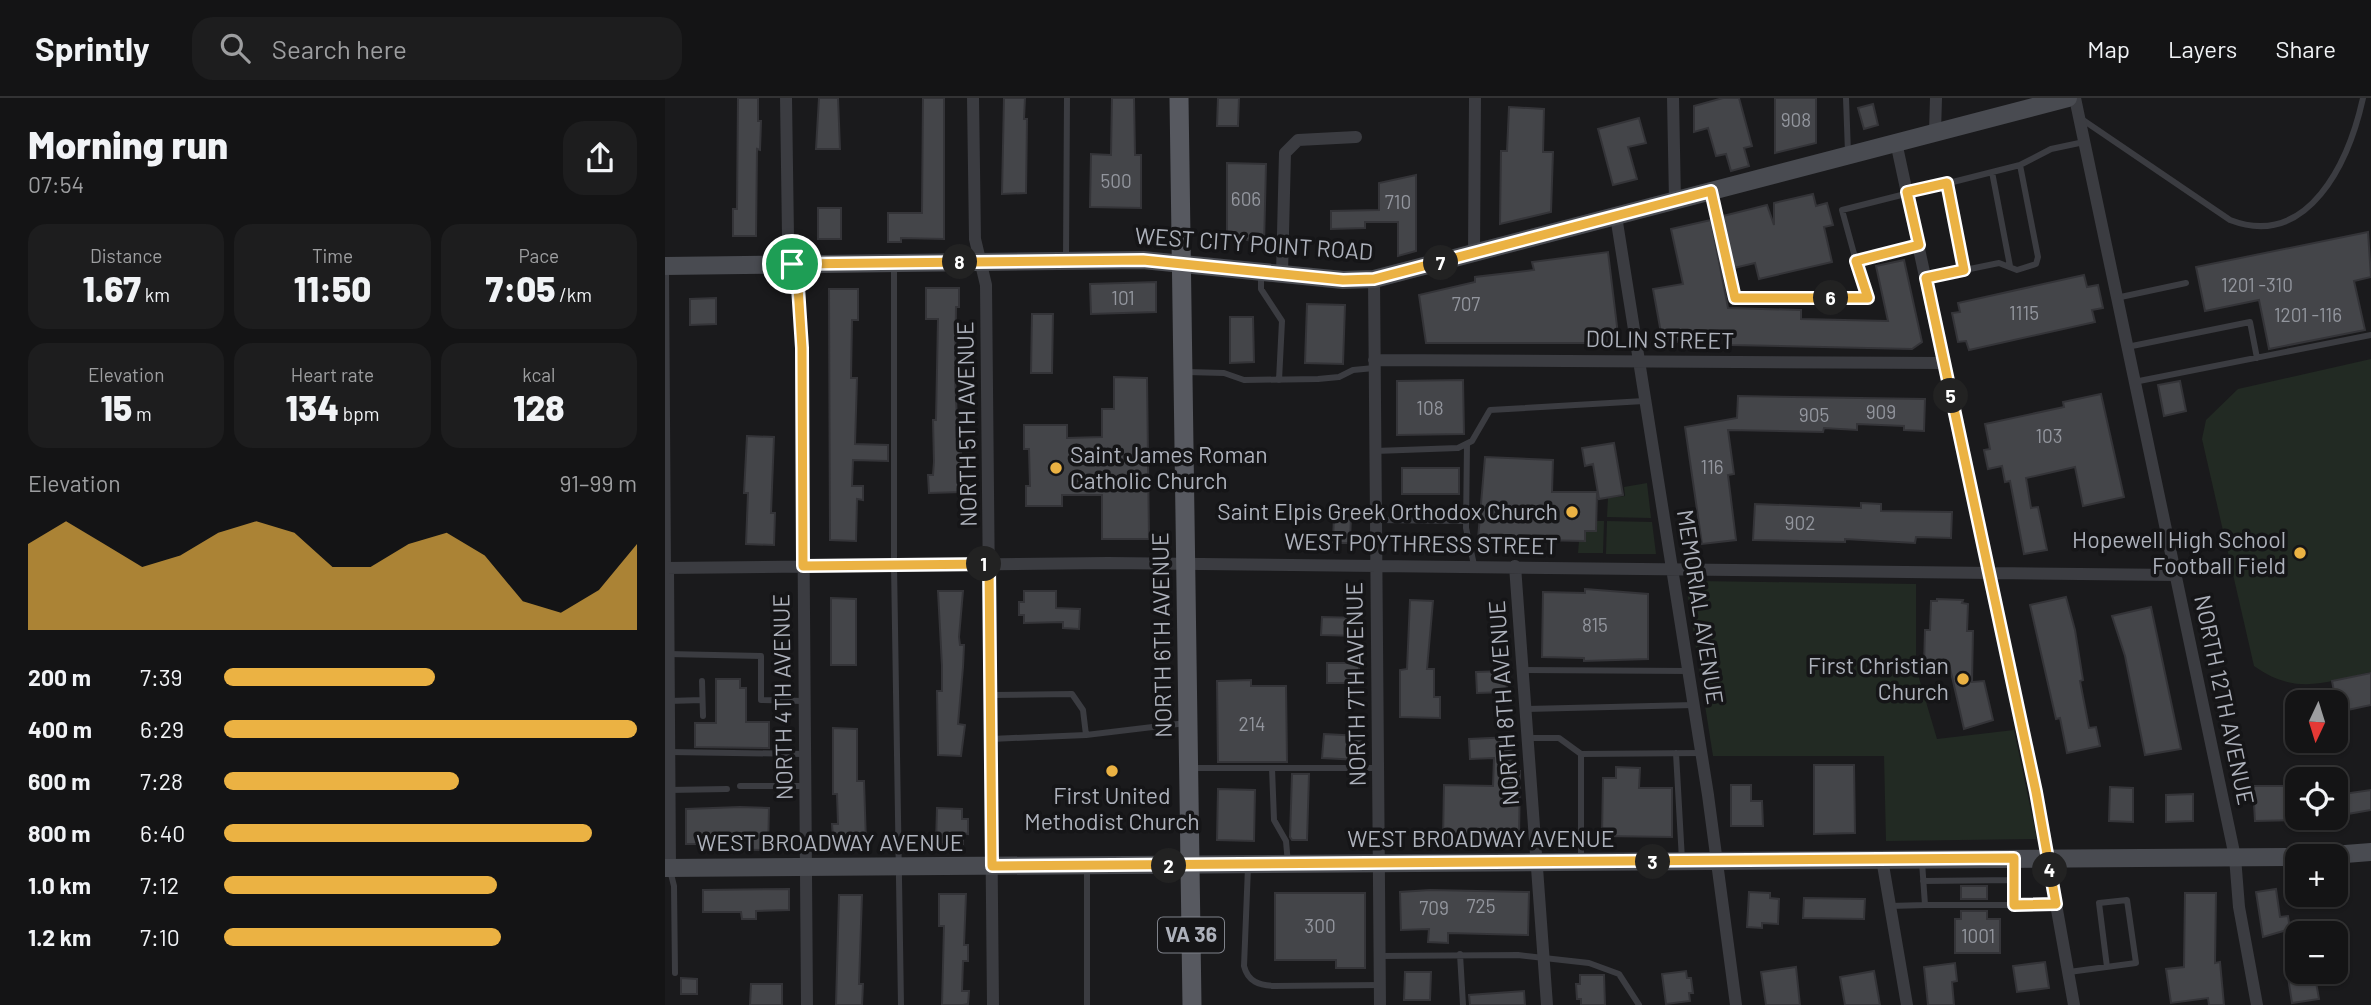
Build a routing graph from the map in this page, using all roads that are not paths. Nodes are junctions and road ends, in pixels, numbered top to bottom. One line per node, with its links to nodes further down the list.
1 (786, 98): 31 (street, NORTH 4TH AVENUE)
2 (973, 98): 29 (street, NORTH 5TH AVENUE)
3 (1067, 98): 27 (lane)
4 (1179, 98): 32 (main road, NORTH 6TH AVENUE)
5 (1475, 98): 26 (street)
6 (1672, 98): 23 (street)
7 (1846, 98): 17 (lane)
8 (1936, 98): 13 (street)
9 (2068, 98): 13 (main road, WEST CITY POINT ROAD)
10 (2075, 98): 12 (street, NORTH 12TH AVENUE)
11 (2363, 98): 12 (lane)
12 (2078, 117): 16 (street, NORTH 12TH AVENUE)
13 (1935, 132): 15 (main road, WEST CITY POINT ROAD)
14 (1356, 137): 37 (street)
15 (1896, 142): 17 (main road, WEST CITY POINT ROAD); 22 (street)
16 (2084, 142): 18 (lane); 41 (street, NORTH 12TH AVENUE)
17 (1848, 155): 21 (main road, WEST CITY POINT ROAD)
18 (2020, 165): 19 (lane); 34 (lane)
19 (1992, 172): 20 (lane); 34 (lane)
20 (1947, 183): 22 (lane); 35 (lane)
21 (1711, 191): 23 (main road, WEST CITY POINT ROAD); 28 (lane)
22 (1907, 192): 25 (street); 28 (lane)
23 (1675, 201): 24 (main road, WEST CITY POINT ROAD)
24 (1616, 216): 26 (main road, WEST CITY POINT ROAD); 45 (street, MEMORIAL AVENUE)
25 (1919, 245): 28 (lane); 38 (street)
26 (1475, 254): 39 (main road, WEST CITY POINT ROAD)
27 (1066, 260): 29 (main road, WEST CITY POINT ROAD); 32 (main road, WEST CITY POINT ROAD)
28 (1856, 261)
29 (981, 262): 30 (main road, WEST CITY POINT ROAD); 57 (street, NORTH 5TH AVENUE)
30 (894, 263): 31 (main road, WEST CITY POINT ROAD); 59 (lane)
31 (792, 264): 33 (main road, WEST CITY POINT ROAD); 61 (street, NORTH 4TH AVENUE)
32 (1183, 264): 36 (main road, WEST CITY POINT ROAD); 48 (main road, NORTH 6TH AVENUE)
33 (666, 265): 63 (lane)
34 (2010, 266): 35 (lane)
35 (1964, 270): 38 (lane)
36 (1261, 272): 37 (main road, WEST CITY POINT ROAD); 49 (lane)
37 (1282, 274): 39 (main road, WEST CITY POINT ROAD)
38 (1926, 278): 46 (street)
39 (1374, 279): 47 (street, NORTH 7TH AVENUE)
40 (2186, 283): 41 (lane)
41 (2116, 298): 43 (street, NORTH 12TH AVENUE)
42 (2371, 335): 44 (lane)
43 (2127, 347): 44 (lane); 50 (street, NORTH 12TH AVENUE)
44 (2257, 358): 50 (lane)
45 (1640, 361): 46 (street, DOLIN STREET); 47 (street, DOLIN STREET); 51 (street, MEMORIAL AVENUE)
46 (1944, 363): 65 (street)
47 (1374, 364): 49 (lane); 53 (street, NORTH 7TH AVENUE)
48 (1184, 372): 49 (lane); 56 (main road, NORTH 6TH AVENUE)
49 (1279, 380)
50 (2134, 382): 66 (street, NORTH 12TH AVENUE)
51 (1646, 401): 52 (lane); 64 (street, MEMORIAL AVENUE)
52 (1467, 444): 53 (lane); 55 (lane)
53 (1375, 451): 54 (street, NORTH 7TH AVENUE)
54 (1375, 520): 55 (lane); 58 (street, NORTH 7TH AVENUE)
55 (1466, 521): 60 (lane)
56 (1185, 563): 57 (street, WEST POYTHRESS STREET); 58 (street, WEST POYTHRESS STREET); 78 (main road, NORTH 6TH AVENUE)
57 (989, 564): 59 (street, WEST POYTHRESS STREET); 71 (street, NORTH 5TH AVENUE)
58 (1376, 564): 60 (street, WEST POYTHRESS STREET); 89 (street, NORTH 7TH AVENUE)
59 (894, 565): 61 (street, WEST POYTHRESS STREET); 110 (lane)
60 (1474, 565): 62 (street, WEST POYTHRESS STREET)
61 (803, 566): 63 (street, WEST POYTHRESS STREET); 74 (street, NORTH 4TH AVENUE)
62 (1515, 566): 64 (street, WEST POYTHRESS STREET); 68 (street, NORTH 8TH AVENUE)
63 (667, 568): 67 (street)
64 (1673, 569): 65 (street, WEST POYTHRESS STREET); 69 (street, MEMORIAL AVENUE)
65 (1990, 573): 66 (street, WEST POYTHRESS STREET); 99 (street)
66 (2176, 575): 96 (street, NORTH 12TH AVENUE)
67 (668, 654): 73 (street); 74 (lane)
68 (1523, 670): 69 (lane); 76 (street, NORTH 8TH AVENUE)
69 (1689, 671): 75 (street, MEMORIAL AVENUE)
70 (702, 681): 72 (lane)
71 (991, 695): 79 (lane); 81 (street, NORTH 5TH AVENUE)
72 (702, 700): 73 (lane); 77 (lane)
73 (669, 701): 82 (street)
74 (804, 701): 85 (street, NORTH 4TH AVENUE)
75 (1694, 705): 76 (lane); 84 (street, MEMORIAL AVENUE)
76 (1526, 709): 80 (street, NORTH 8TH AVENUE)
77 (703, 716)
78 (1188, 723): 79 (lane); 87 (main road, NORTH 6TH AVENUE)
79 (1086, 735): 81 (lane)
80 (1528, 738): 86 (lane); 105 (street, NORTH 8TH AVENUE)
81 (991, 739): 111 (street, NORTH 5TH AVENUE)
82 (669, 752): 85 (lane); 93 (street)
83 (1676, 753): 84 (lane); 86 (lane); 103 (lane)
84 (1701, 753): 102 (street, MEMORIAL AVENUE)
85 (804, 754): 91 (street, NORTH 4TH AVENUE)
86 (1581, 754): 106 (lane)
87 (1188, 768): 88 (lane); 112 (main road, NORTH 6TH AVENUE)
88 (1272, 768): 89 (lane); 107 (lane)
89 (1377, 768): 104 (street, NORTH 7TH AVENUE)
90 (740, 786): 91 (lane)
91 (805, 786): 113 (street, NORTH 4TH AVENUE)
92 (727, 789): 93 (lane)
93 (670, 790): 114 (street)
94 (2371, 852): 95 (main road)
95 (2348, 854)
96 (2235, 857): 97 (main road, WEST BROADWAY AVENUE); 99 (main road, WEST BROADWAY AVENUE); 140 (street, NORTH 12TH AVENUE)
97 (2285, 857)
98 (2014, 858): 99 (main road, WEST BROADWAY AVENUE); 101 (main road, WEST BROADWAY AVENUE); 115 (lane)
99 (2048, 858): 117 (street)
100 (1882, 859): 101 (main road, WEST BROADWAY AVENUE); 102 (main road, WEST BROADWAY AVENUE); 120 (street)
101 (1922, 859): 116 (lane)
102 (1716, 861): 103 (main road, WEST BROADWAY AVENUE); 137 (street, MEMORIAL AVENUE)
103 (1682, 862): 106 (main road, WEST BROADWAY AVENUE)
104 (1379, 863): 105 (main road, WEST BROADWAY AVENUE); 107 (main road, WEST BROADWAY AVENUE); 122 (street, NORTH 7TH AVENUE)
105 (1537, 863): 106 (main road, WEST BROADWAY AVENUE); 123 (street, NORTH 8TH AVENUE)
106 (1581, 863)
107 (1288, 864): 109 (main road, WEST BROADWAY AVENUE)
108 (1087, 865): 111 (main road, WEST BROADWAY AVENUE); 112 (main road, WEST BROADWAY AVENUE); 131 (lane)
109 (1248, 865): 112 (main road, WEST BROADWAY AVENUE); 127 (lane)
110 (898, 866): 111 (main road, WEST BROADWAY AVENUE); 113 (main road, WEST BROADWAY AVENUE); 129 (lane)
111 (992, 866): 130 (street, NORTH 5TH AVENUE)
112 (1190, 866): 132 (main road, NORTH 6TH AVENUE / VA 36)
113 (805, 867): 114 (main road, WEST BROADWAY AVENUE); 128 (street, NORTH 4TH AVENUE)
114 (667, 868): 126 (lane)
115 (2014, 880): 116 (lane); 119 (lane)
116 (1923, 881): 118 (lane)
117 (2056, 904): 119 (lane); 125 (street)
118 (1925, 905): 119 (lane); 120 (lane)
119 (2014, 905)
120 (1890, 906): 138 (street)
121 (1460, 954): 122 (lane); 123 (lane); 134 (lane)
122 (1380, 956): 127 (street, NORTH 7TH AVENUE)
123 (1544, 958): 135 (street, NORTH 8TH AVENUE); 136 (lane)
124 (2107, 967): 124 (lane); 125 (lane)
125 (2069, 972): 139 (street)
126 (675, 973)
127 (1380, 985): 133 (street, NORTH 7TH AVENUE)
128 (807, 1005)
129 (901, 1005)
130 (993, 1005)
131 (1087, 1005)
132 (1192, 1005)
133 (1380, 1005)
134 (1463, 1005)
135 (1547, 1005)
136 (1639, 1005)
137 (1736, 1005)
138 (1907, 1005)
139 (2074, 1005)
140 (2257, 1005)

